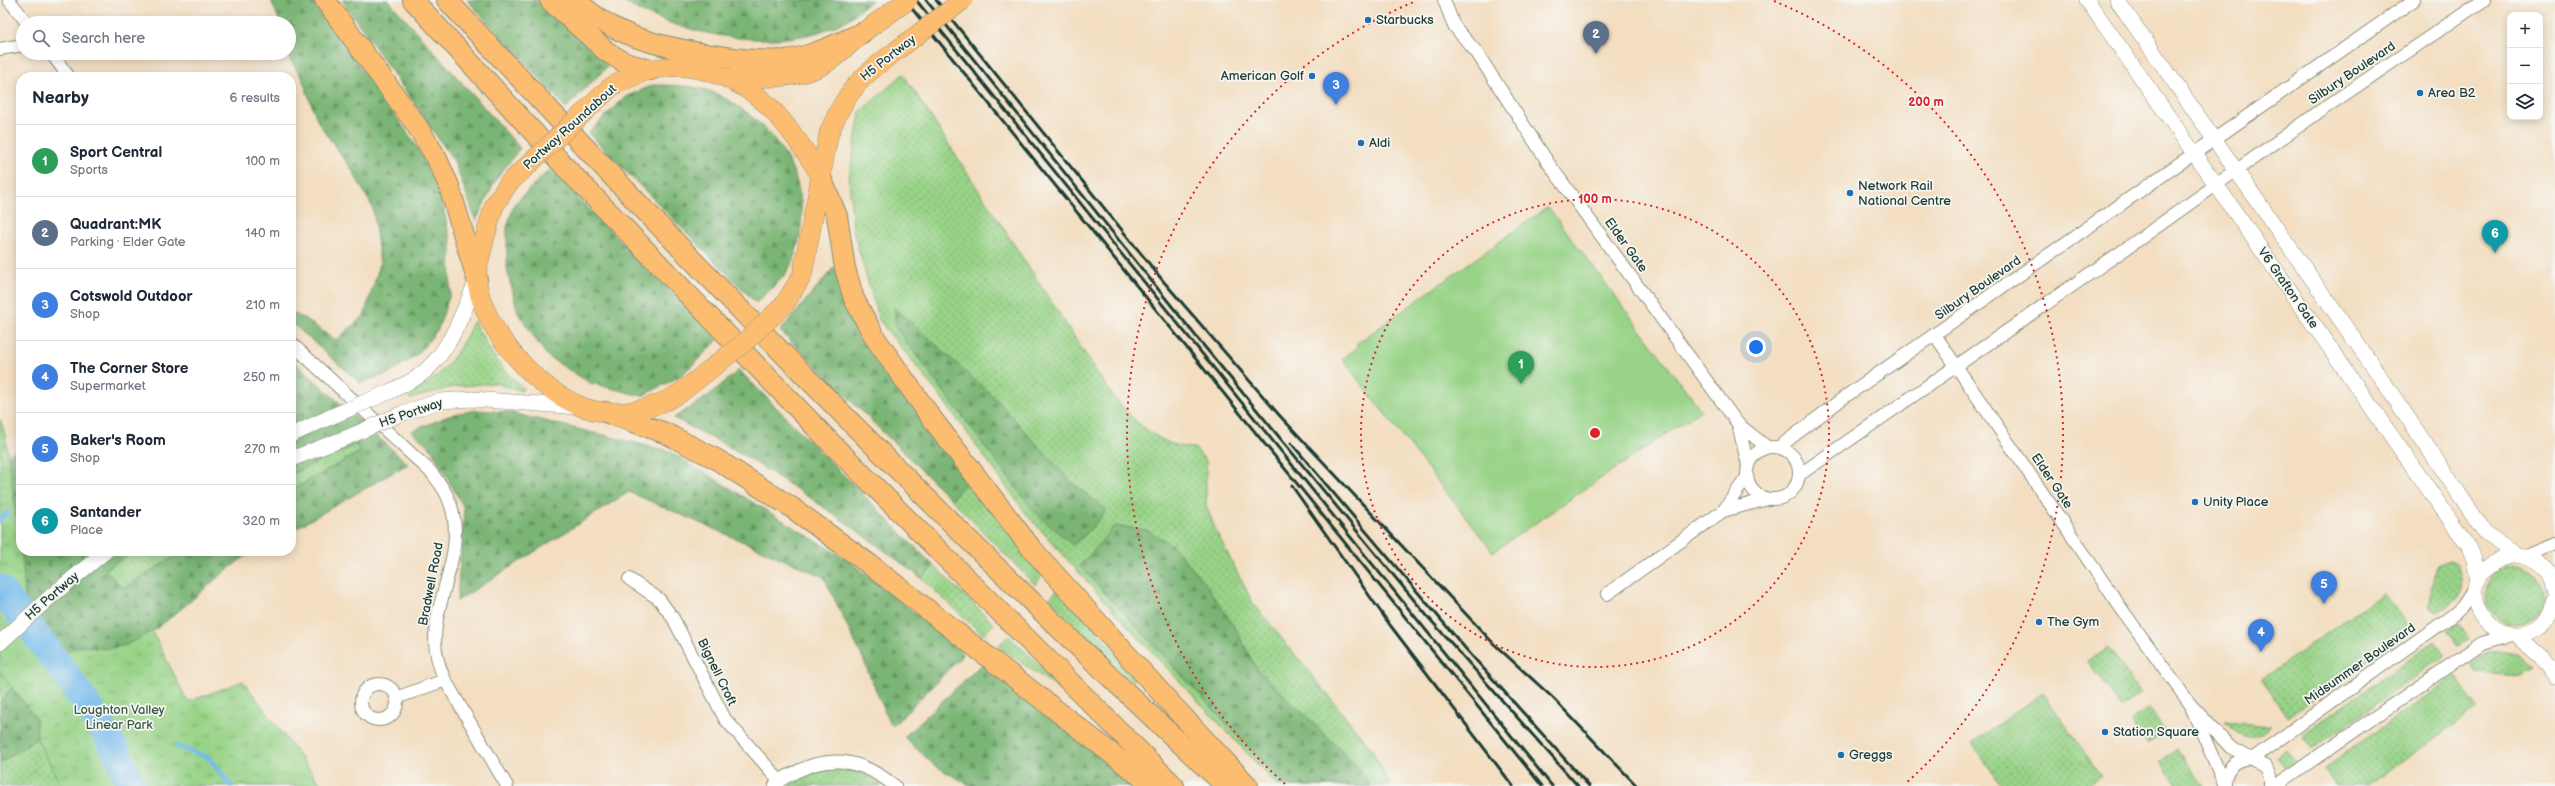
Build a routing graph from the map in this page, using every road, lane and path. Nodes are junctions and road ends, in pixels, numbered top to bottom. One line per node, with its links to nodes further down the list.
1 (9, 0): 14 (street)
2 (325, 0): 27 (highway)
3 (413, 0): 61 (highway)
4 (447, 0): 62 (highway)
5 (550, 0): 19 (highway)
6 (575, 0): 15 (highway)
7 (908, 0): 15 (main road, bridge)
8 (963, 0): 25 (main road, H5 Portway, bridge)
9 (1444, 0): 33 (street, Elder Gate)
10 (2087, 0): 23 (street, V6 Grafton Gate)
11 (2117, 0): 22 (street, V6 Grafton Gate)
12 (2414, 0): 22 (street, Silbury Boulevard)
13 (2484, 0): 24 (street, Silbury Boulevard)
14 (22, 16)
15 (862, 33): 21 (main road)
16 (16, 46): 17 (street)
17 (0, 49)
18 (56, 60): 20 (street)
19 (651, 70): 21 (main road, Portway Roundabout); 27 (main road, Portway Roundabout, bridge)
20 (65, 72)
21 (726, 77): 25 (main road, Portway Roundabout)
22 (2214, 139): 23 (street, Silbury Boulevard); 24 (street, V6 Grafton Gate)
23 (2194, 153): 26 (street, V6 Grafton Gate); 28 (street, Silbury Boulevard)
24 (2237, 171): 26 (street, Silbury Boulevard); 44 (street, V6 Grafton Gate)
25 (822, 178): 32 (main road, bridge); 63 (highway)
26 (2216, 186): 30 (street); 46 (street, V6 Grafton Gate)
27 (476, 281): 31 (main road); 34 (street, H5 Portway, bridge)
28 (1935, 335): 30 (street, Elder Gate); 36 (street, Silbury Boulevard)
29 (296, 348): 53 (street, Bradwell Road)
30 (1958, 366): 39 (street); 55 (street, Elder Gate)
31 (585, 407): 32 (main road); 37 (street, H5 Portway, bridge)
32 (605, 412): 60 (highway)
33 (1738, 424): 35 (street, Elder Gate); 38 (street, Elder Gate)
34 (296, 433)
35 (1767, 447): 36 (street); 38 (street)
36 (1779, 447): 39 (street)
37 (296, 457)
38 (1748, 471): 40 (street); 41 (street)
39 (1799, 475): 40 (street)
40 (1768, 499): 41 (street)
41 (1723, 511): 48 (street)
42 (2555, 543): 44 (street)
43 (100, 556): 51 (street, H5 Portway)
44 (2521, 556): 46 (street); 47 (street, V6 Grafton Gate)
45 (629, 579): 57 (street, Bignell Croft)
46 (2478, 583): 50 (street, V6 Grafton Gate); 56 (street, Midsummer Boulevard)
47 (2555, 591)
48 (1607, 594)
49 (2555, 605): 50 (street)
50 (2515, 635): 52 (street); 66 (street)
51 (0, 643)
52 (2555, 677)
53 (445, 680): 54 (street); 58 (street, Bradwell Road)
54 (396, 698)
55 (2190, 704): 56 (street); 64 (street)
56 (2251, 758): 64 (street, Midsummer Boulevard); 65 (street)
57 (777, 783): 59 (street)
58 (507, 786)
59 (895, 786)
60 (1153, 786)
61 (1174, 786)
62 (1226, 786)
63 (1248, 786)
64 (2225, 786)
65 (2270, 786)
66 (2275, 786)

